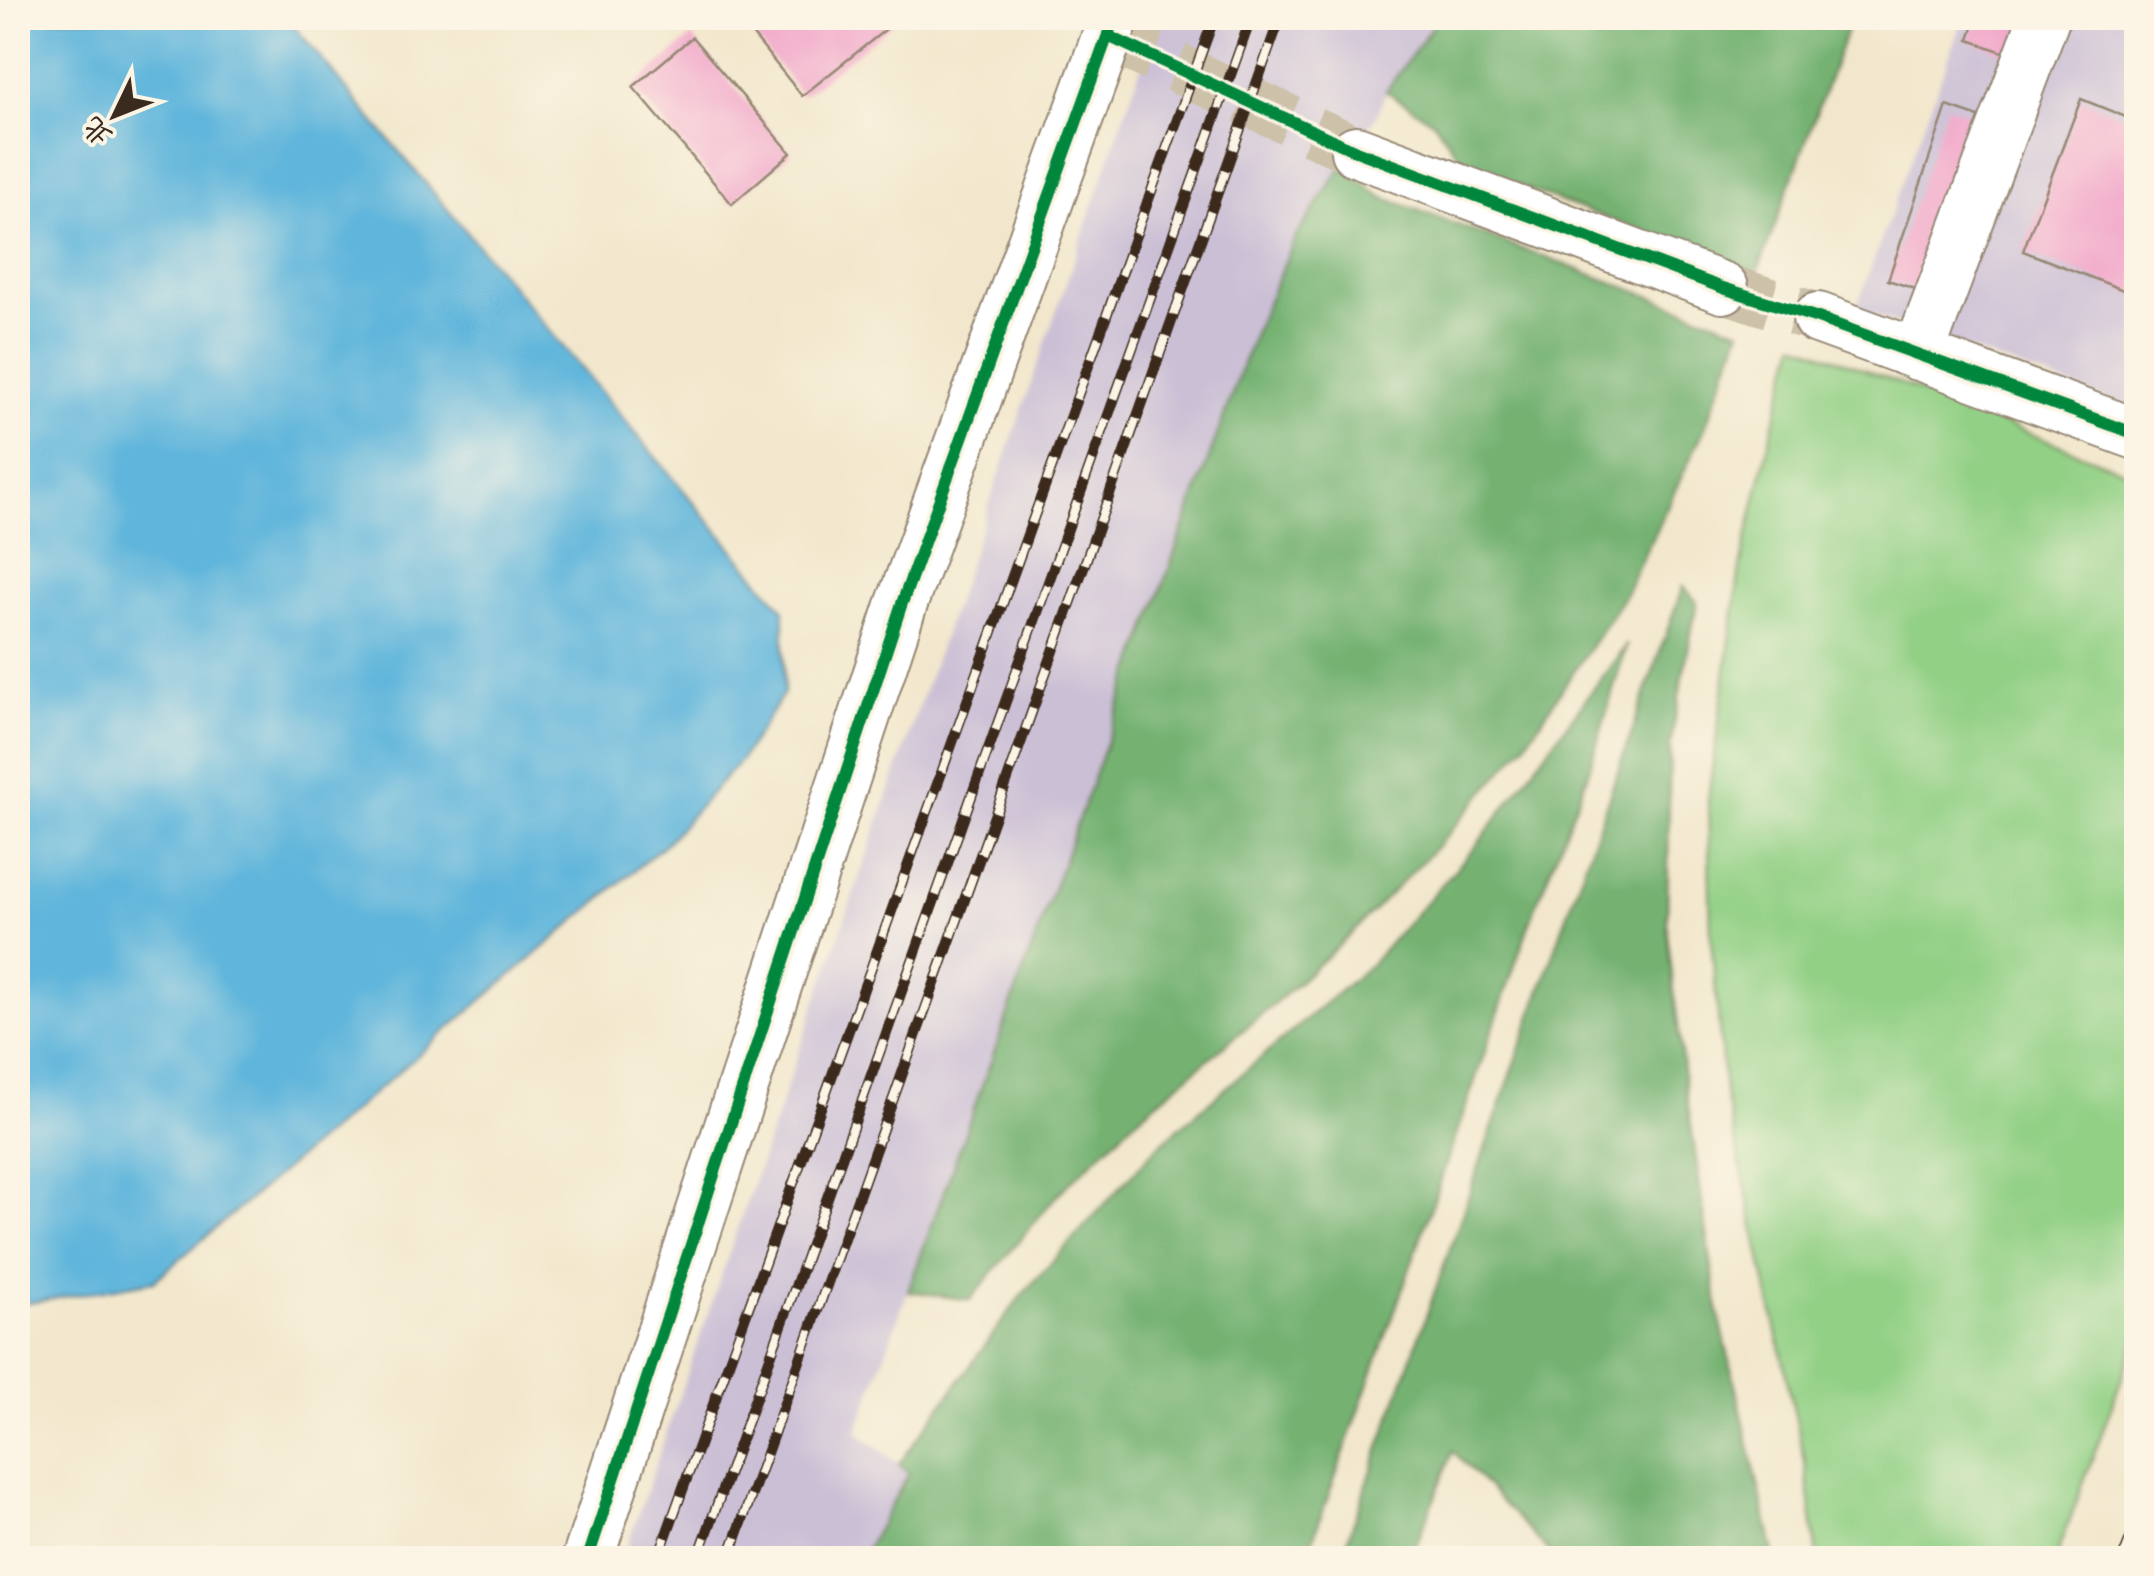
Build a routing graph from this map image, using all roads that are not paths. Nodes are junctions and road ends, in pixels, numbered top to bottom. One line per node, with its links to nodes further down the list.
1 (1114, 18): 8 (street)
2 (2044, 18): 6 (street)
3 (1356, 151): 4 (street)
4 (1723, 288)
5 (1818, 318): 6 (street)
6 (1918, 354): 7 (street)
7 (2136, 434)
8 (588, 1558)

